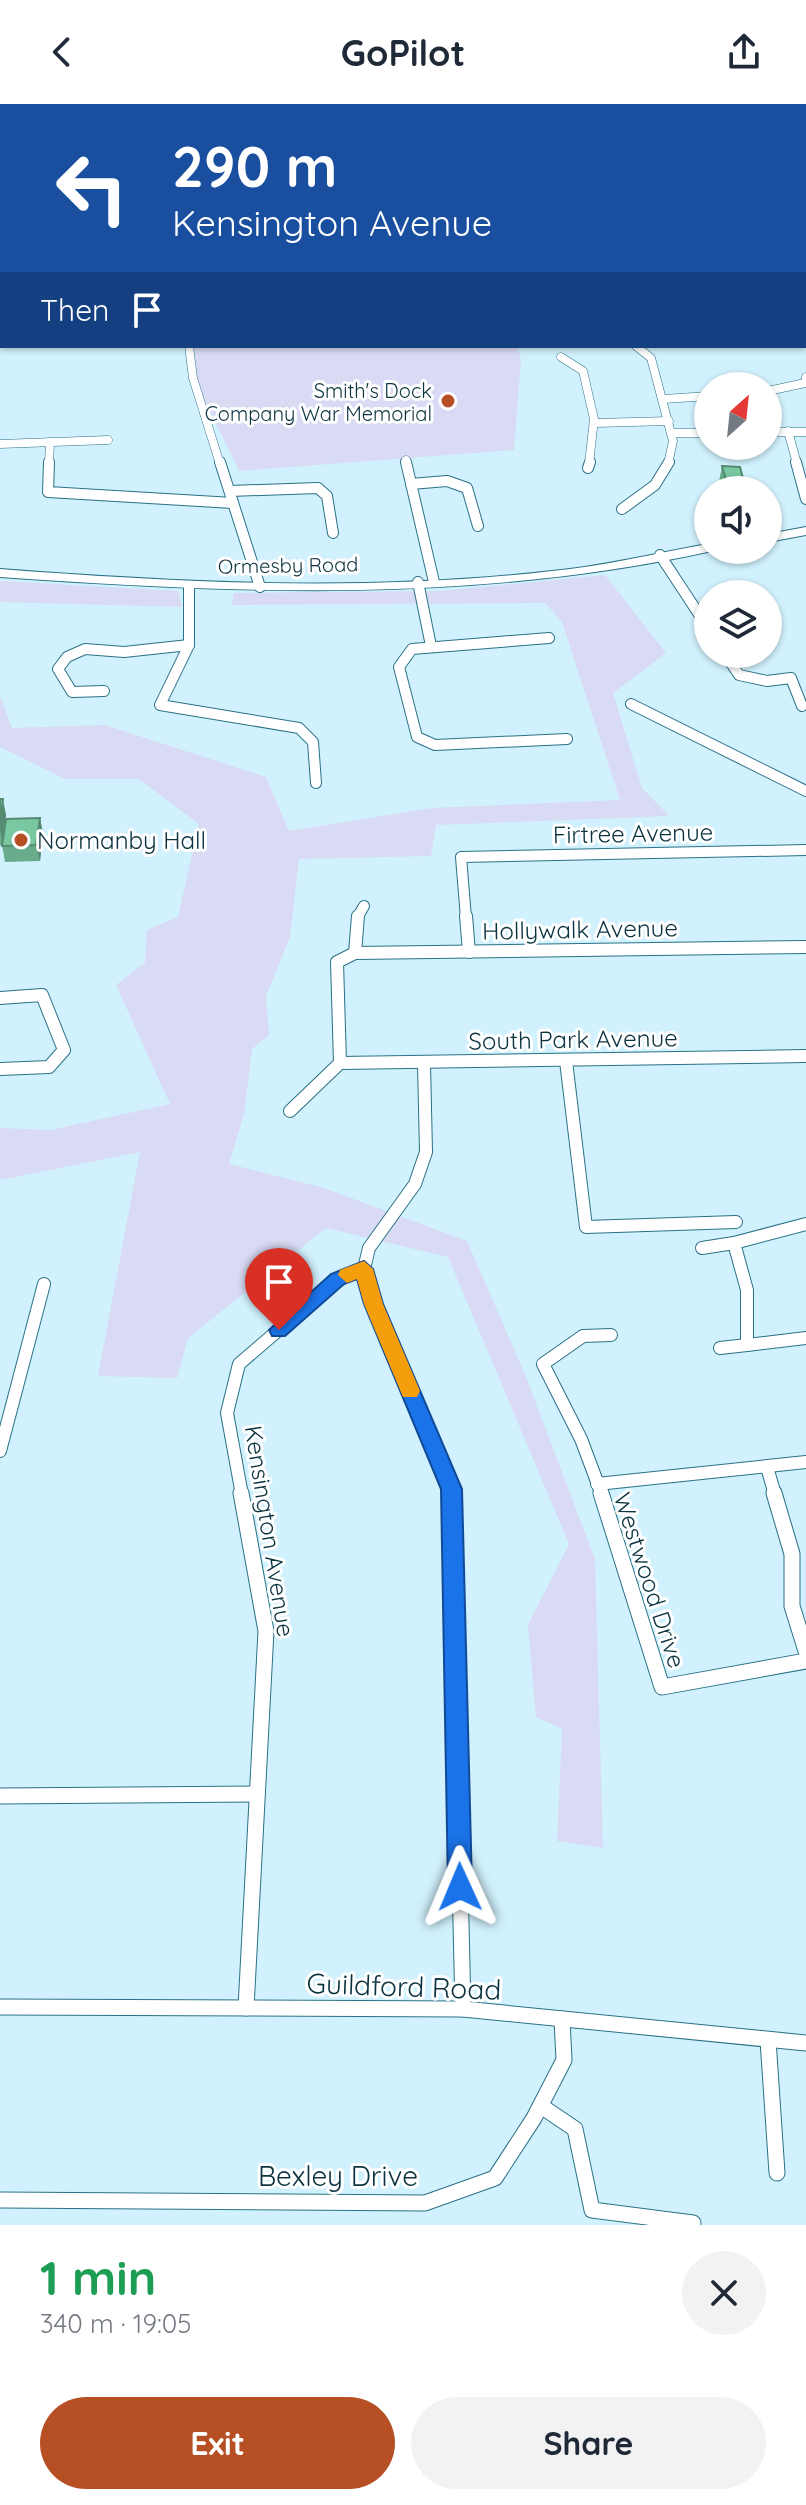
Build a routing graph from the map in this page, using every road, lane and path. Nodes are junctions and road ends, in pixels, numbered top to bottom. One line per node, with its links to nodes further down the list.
1 (189, 348): 22 (street)
2 (638, 348): 7 (street)
3 (561, 357): 9 (street)
4 (806, 381): 5 (street)
5 (782, 387)
6 (694, 397): 7 (street)
7 (664, 399): 8 (street)
8 (669, 421): 9 (street); 13 (street)
9 (596, 423): 19 (street)
10 (782, 431): 11 (street)
11 (788, 431): 12 (street); 21 (street)
12 (806, 432)
13 (671, 433): 14 (street); 25 (street)
14 (694, 433)
15 (108, 440): 16 (street)
16 (50, 442): 17 (street); 24 (street)
17 (0, 444)
18 (406, 460): 20 (street)
19 (588, 468)
20 (411, 484): 26 (street); 34 (street)
21 (804, 486): 23 (street)
22 (230, 491): 24 (street); 28 (street)
23 (806, 499)
24 (233, 503): 36 (street)
25 (622, 509)
26 (478, 526)
27 (806, 531): 29 (main road)
28 (333, 533)
29 (782, 535)
30 (694, 550): 31 (main road, Ormesby Road)
31 (660, 555): 34 (main road, Ormesby Road); 37 (street)
32 (0, 573): 35 (main road, Ormesby Road)
33 (418, 582): 34 (main road, Ormesby Road); 36 (main road, Ormesby Road); 40 (street)
34 (434, 582)
35 (189, 586): 36 (main road, Ormesby Road); 39 (street)
36 (260, 587)
37 (694, 607)
38 (549, 638): 40 (street)
39 (189, 645): 42 (street); 46 (street)
40 (431, 646): 45 (street)
41 (735, 668): 44 (street)
42 (104, 691)
43 (631, 704): 47 (street)
44 (802, 706)
45 (567, 739)
46 (316, 783)
47 (806, 791)
48 (806, 850): 51 (street, Firtree Avenue)
49 (364, 906): 52 (street)
50 (806, 947): 51 (street, Hollywalk Avenue)
51 (469, 952): 52 (street, Hollywalk Avenue)
52 (355, 953): 56 (street)
53 (0, 998): 58 (street)
54 (806, 1056): 55 (street, South Park Avenue)
55 (566, 1061): 57 (street, South Park Avenue); 60 (street)
56 (340, 1063): 57 (street, South Park Avenue); 59 (street)
57 (424, 1064): 64 (street)
58 (0, 1069)
59 (290, 1111)
60 (736, 1222)
61 (806, 1224): 62 (street)
62 (734, 1243): 63 (street); 68 (street)
63 (702, 1248)
64 (364, 1269): 76 (street, Kensington Avenue); 80 (street)
65 (44, 1284): 70 (street)
66 (611, 1335): 73 (street)
67 (806, 1338): 68 (street)
68 (747, 1345): 69 (street)
69 (720, 1348)
70 (0, 1451)
71 (806, 1462): 72 (street)
72 (767, 1467): 73 (street); 74 (street)
73 (597, 1484): 75 (street, Westwood Drive)
74 (806, 1651)
75 (806, 1661)
76 (257, 1794): 77 (street); 79 (street, Kensington Avenue)
77 (0, 1796)
78 (0, 2007): 79 (street, Guildford Road)
79 (246, 2008): 80 (street, Guildford Road)
80 (463, 2009): 81 (street, Guildford Road)
81 (562, 2019): 82 (street, Guildford Road); 84 (street, Bexley Drive)
82 (768, 2040): 83 (street, Guildford Road); 85 (street)
83 (806, 2043)
84 (541, 2106): 86 (street, Bexley Drive); 87 (street)
85 (777, 2173)
86 (0, 2200)
87 (693, 2223)

